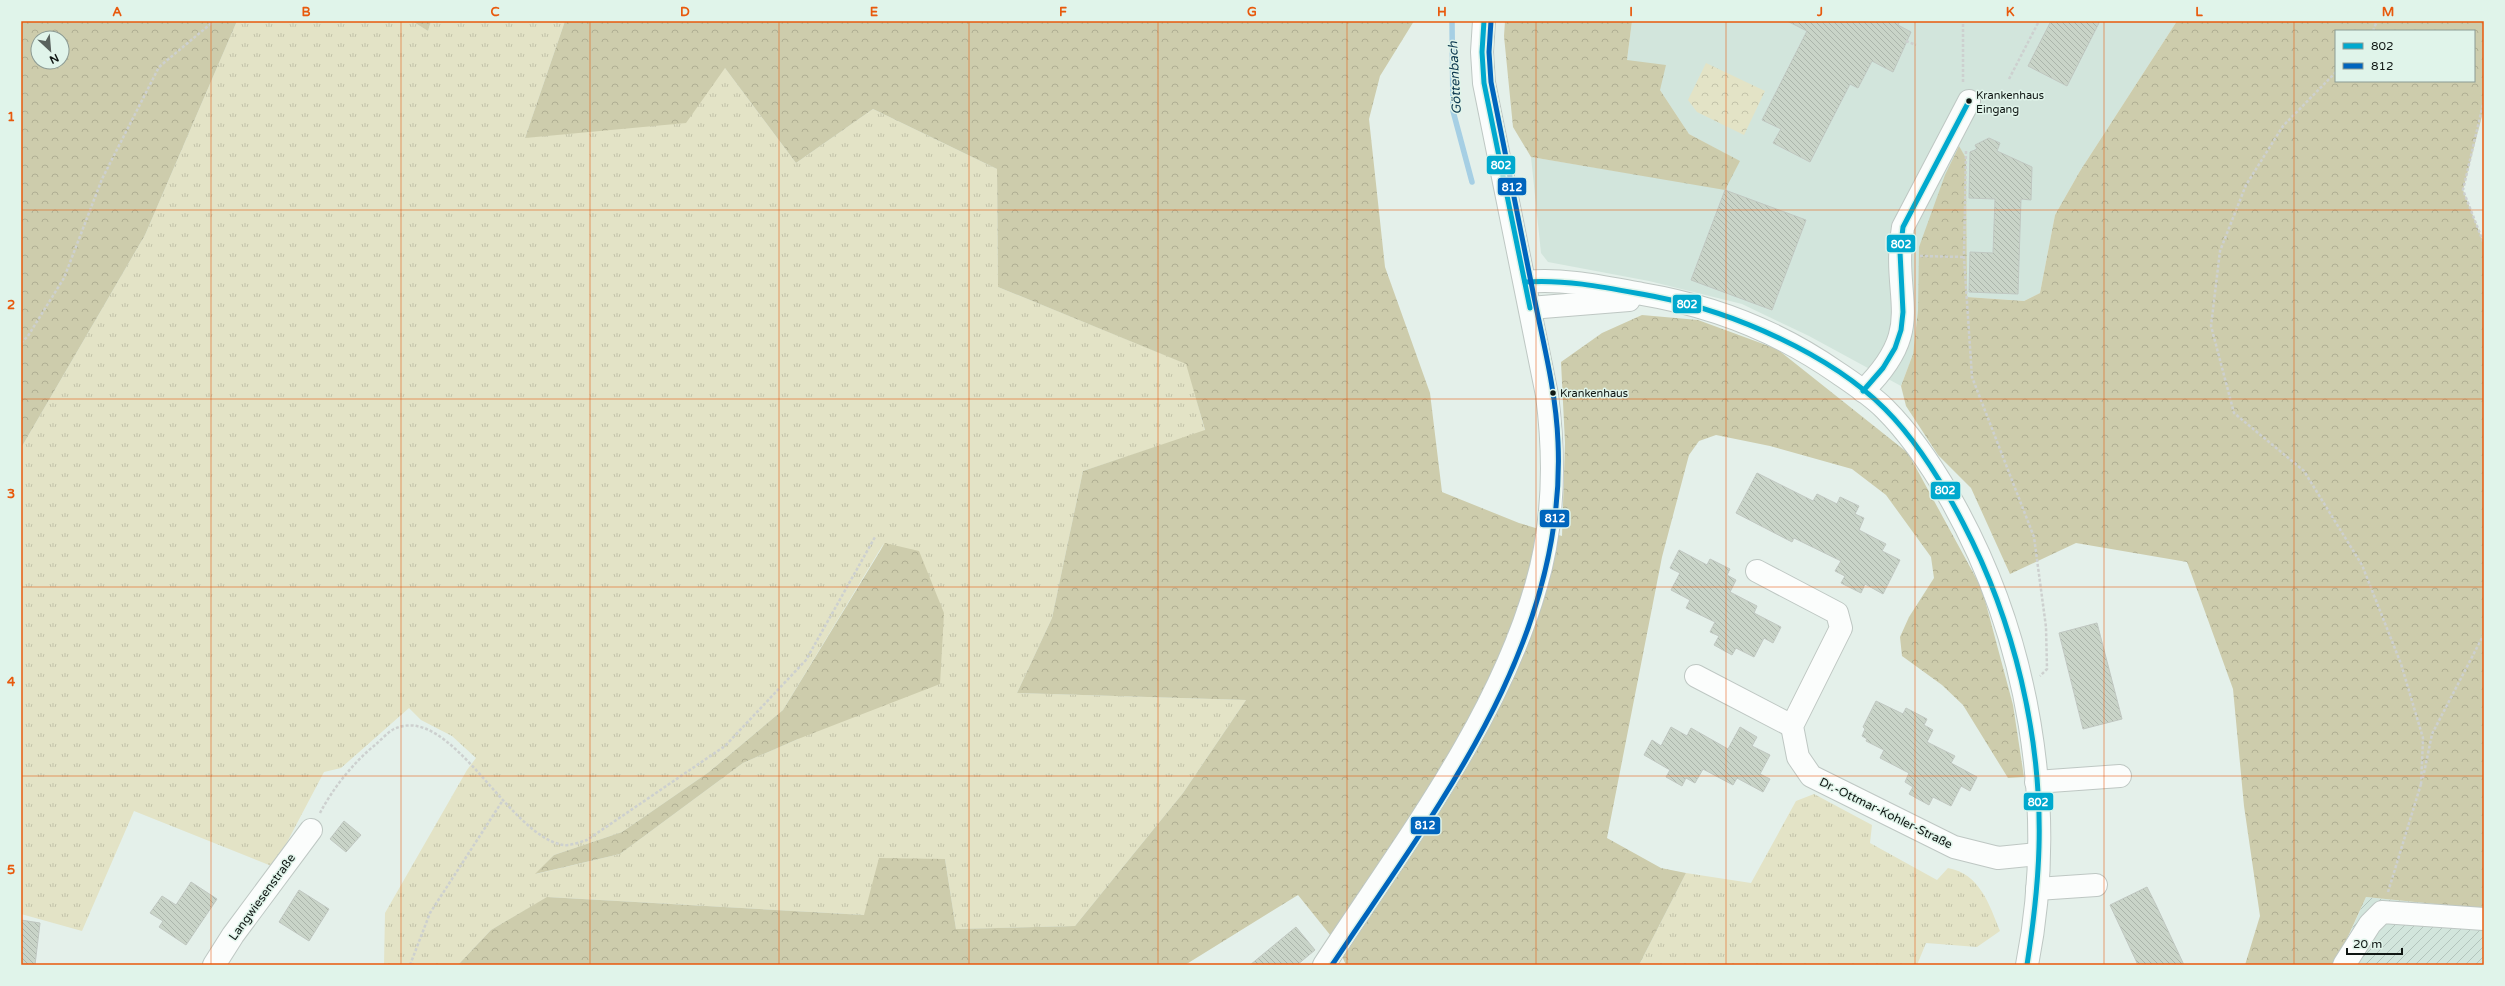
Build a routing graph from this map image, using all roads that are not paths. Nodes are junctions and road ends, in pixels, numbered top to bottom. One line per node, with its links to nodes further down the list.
1 (1484, 21): 3 (street)
2 (1969, 101): 6 (street)
3 (1525, 282): 4 (street); 5 (street)
4 (1660, 297): 5 (street); 6 (street)
5 (1530, 308): 18 (street)
6 (1863, 391): 11 (street)
7 (1757, 571): 9 (street)
8 (1696, 676): 9 (street)
9 (1792, 726): 13 (street, Dr.-Ottmar-Kohler-Straße)
10 (2120, 776): 11 (street)
11 (2036, 782): 13 (street)
12 (311, 830): 17 (street, Langwiesenstraße)
13 (2038, 854): 15 (street)
14 (2096, 885): 15 (street)
15 (2037, 889): 19 (street)
16 (2484, 919): 20 (street)
17 (214, 965)
18 (1324, 965)
19 (2027, 965)
20 (2344, 965)

